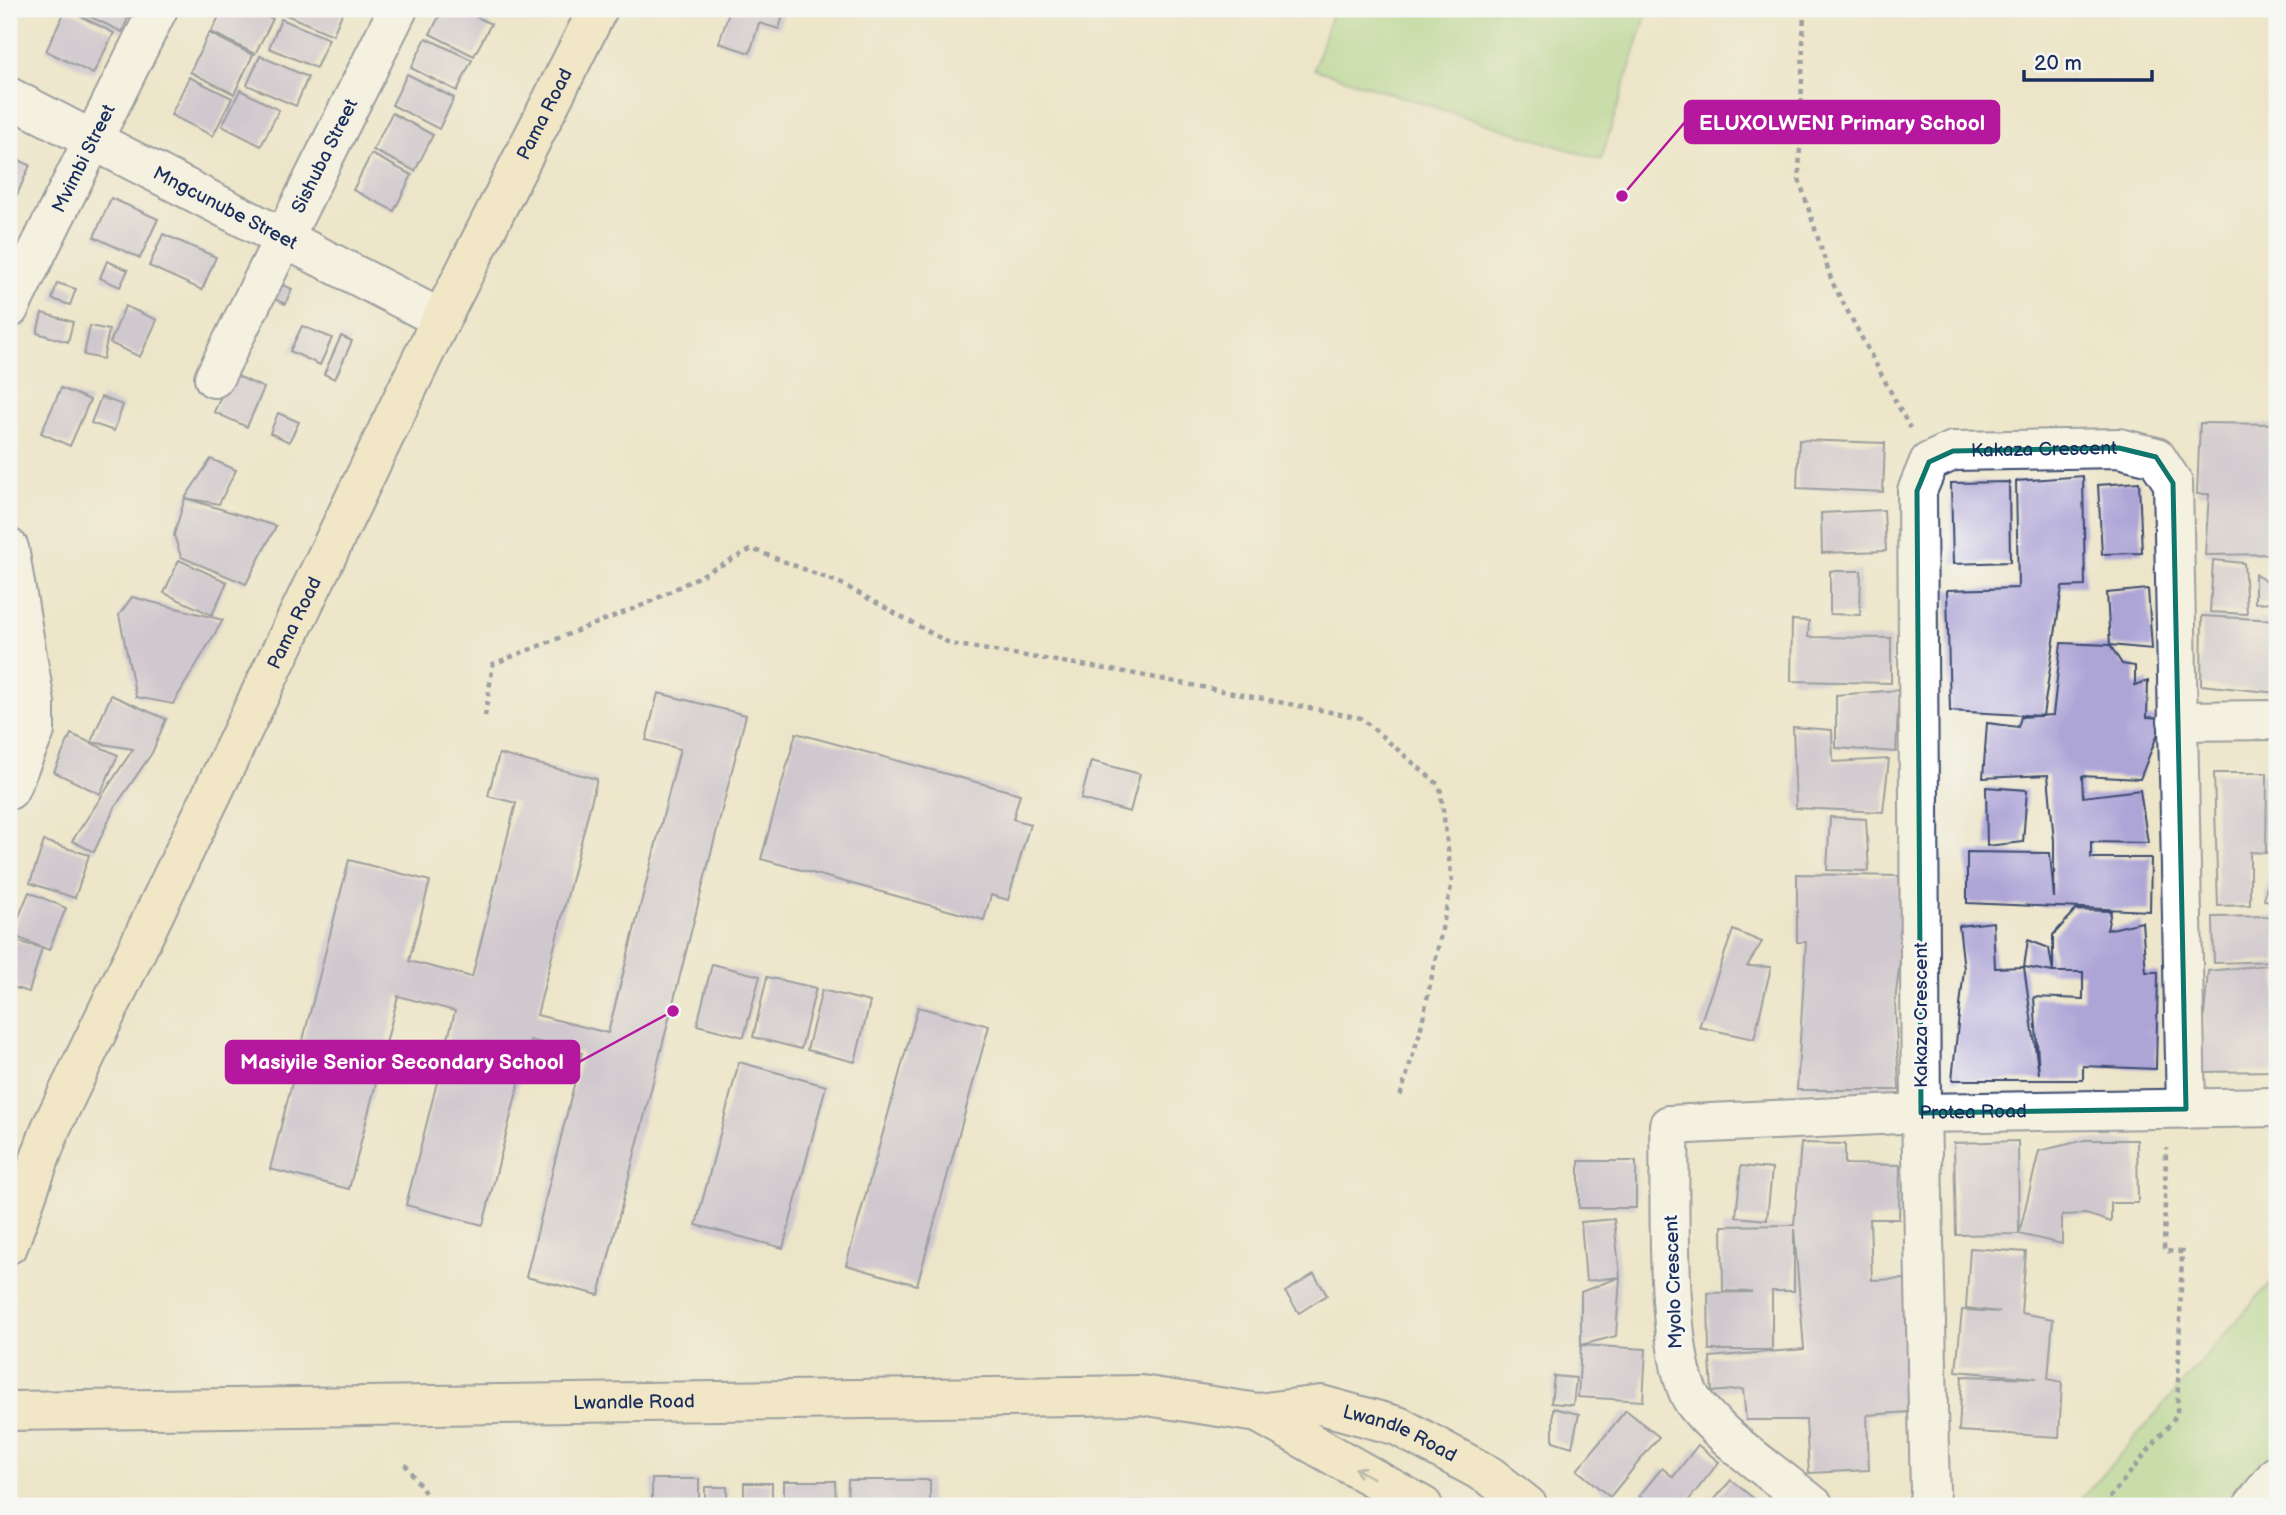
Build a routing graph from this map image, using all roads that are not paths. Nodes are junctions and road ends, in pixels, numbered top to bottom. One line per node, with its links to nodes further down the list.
1 (159, 9): 5 (street, Mvimbi Street)
2 (398, 9): 6 (street, Sishuba Street)
3 (598, 9): 8 (street, Pama Road)
4 (9, 97): 5 (street, Mngcunube Street)
5 (92, 139): 6 (street, Mngcunube Street); 7 (street, Mvimbi Street)
6 (283, 239): 8 (street, Mngcunube Street); 9 (street, Sishuba Street)
7 (9, 309)
8 (441, 319): 18 (street, Pama Road)
9 (214, 378)
10 (9, 548): 13 (street)
11 (2277, 720): 12 (street)
12 (2177, 721): 15 (street, Kakaza Crescent); 16 (street, Kakaza Crescent)
13 (9, 790)
14 (2277, 1107): 15 (street, Protea Road)
15 (2176, 1109): 16 (street, Protea Road)
16 (1921, 1113): 17 (street, Protea Road); 25 (street)
17 (1669, 1125): 24 (street, Myolo Crescent)
18 (9, 1244)
19 (9, 1411): 20 (street, Lwandle Road)
20 (1258, 1413): 22 (street, Lwandle Road, one-way to 20); 23 (street, Lwandle Road)
21 (2277, 1475): 26 (street)
22 (1423, 1506)
23 (1528, 1506)
24 (1814, 1506)
25 (1928, 1506)
26 (2253, 1506)

